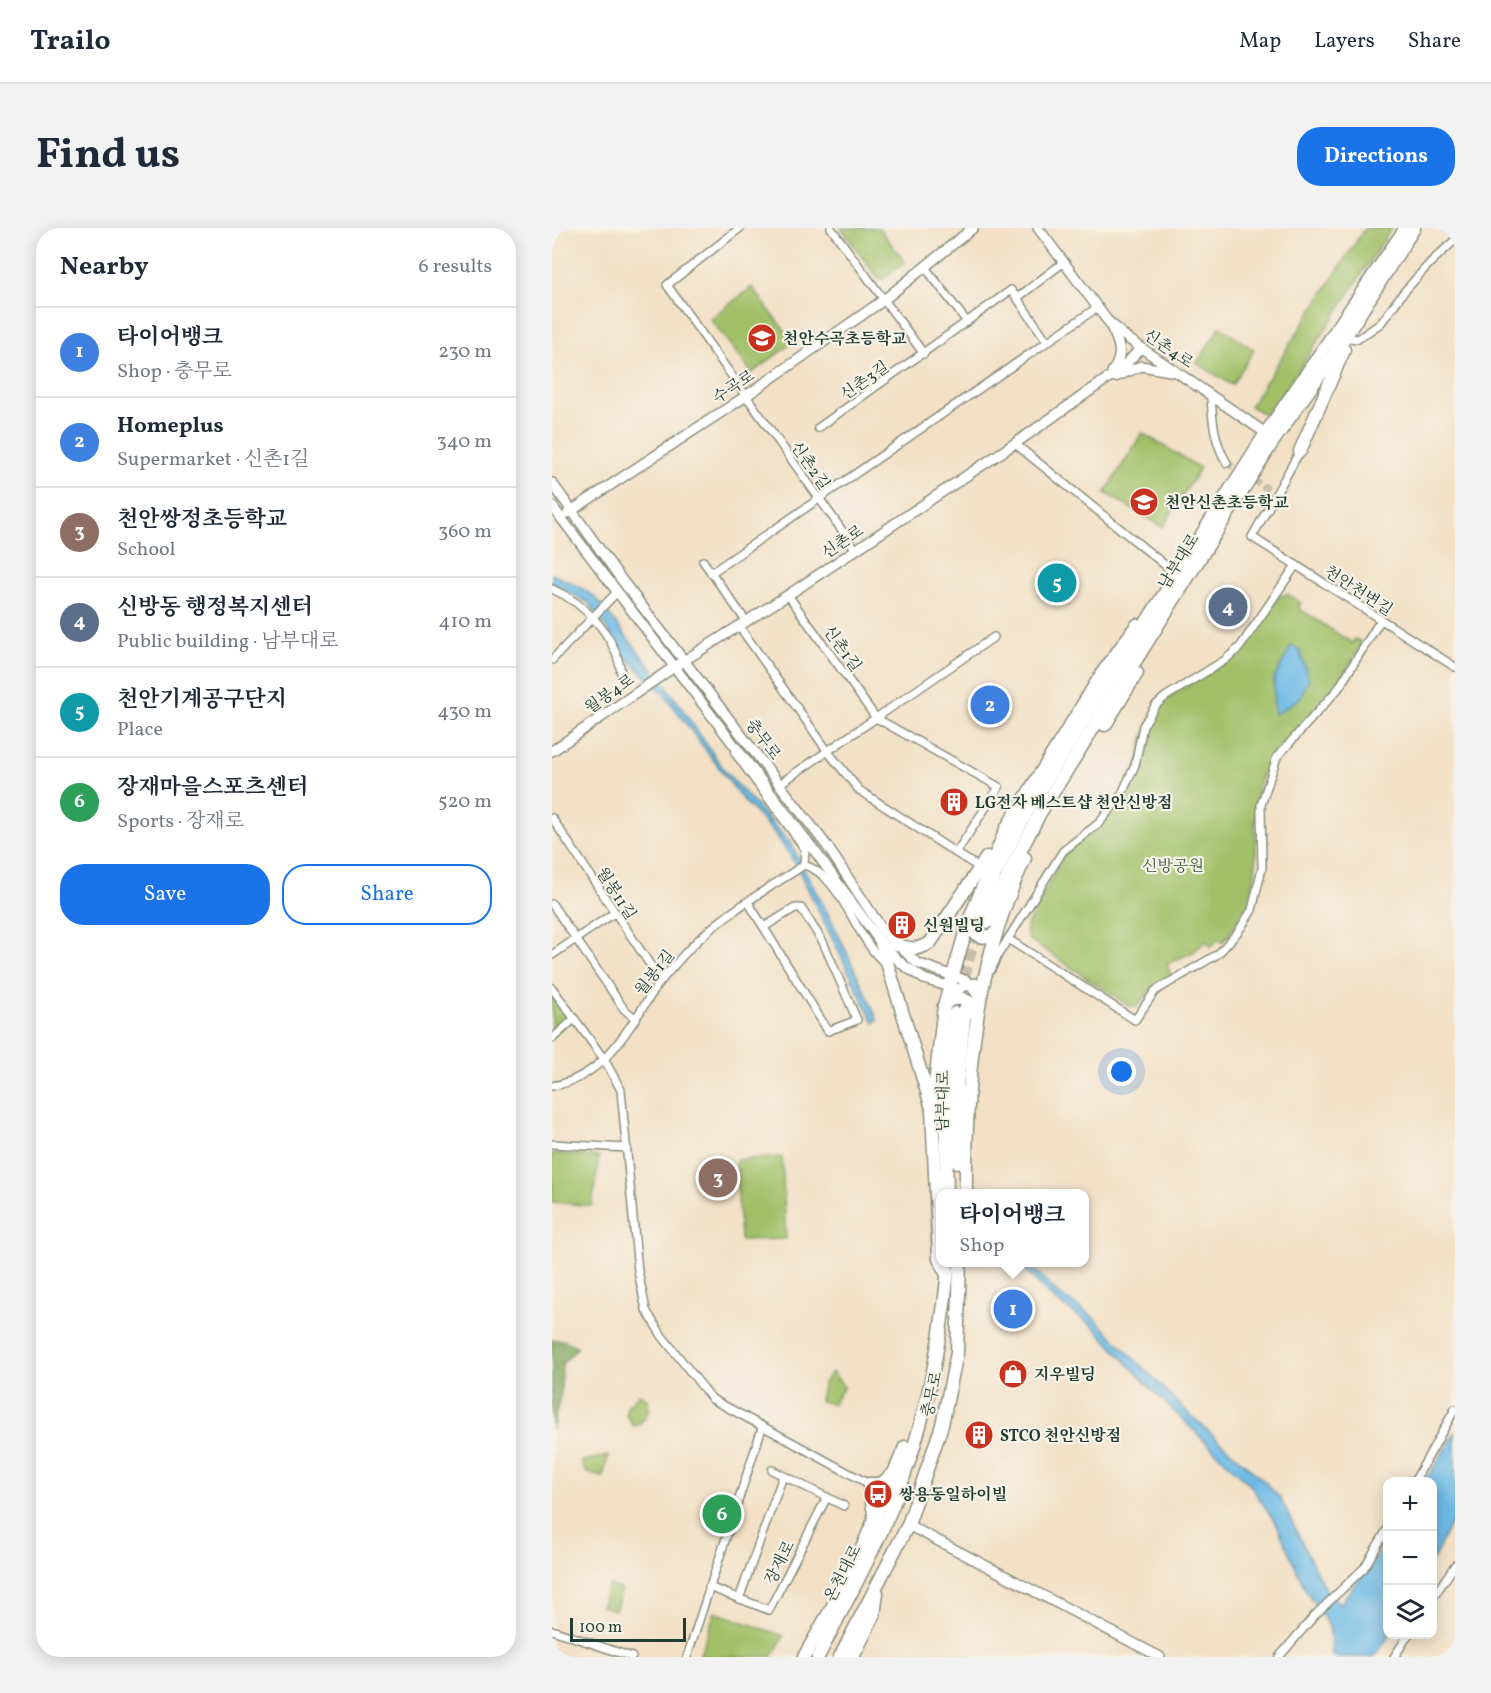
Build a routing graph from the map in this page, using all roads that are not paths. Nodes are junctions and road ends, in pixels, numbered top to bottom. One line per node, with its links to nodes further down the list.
1 (740, 228): 23 (street, 신촌2길)
2 (831, 228): 11 (street)
3 (973, 228): 9 (street, 수곡로)
4 (1038, 228): 8 (street, 신촌4로)
5 (1405, 228): 25 (highway, 남부대로)
6 (1414, 228): 15 (highway, 남부대로)
7 (1455, 240): 16 (street)
8 (1064, 262): 10 (street); 12 (street, 신촌4로)
9 (925, 267): 11 (street, 수곡로); 14 (street)
10 (1017, 298): 14 (street); 17 (street)
11 (885, 299): 19 (street); 23 (street, 수곡로)
12 (1098, 307): 13 (street, 신촌4로); 17 (street)
13 (1107, 320): 18 (street, 신촌4로); 21 (street)
14 (967, 322): 19 (street)
15 (1354, 323): 16 (highway); 25 (highway, 남부대로)
16 (1350, 338): 27 (highway)
17 (1047, 341): 32 (street)
18 (1141, 348): 20 (street, 신촌4로); 21 (street, 신촌로)
19 (924, 354): 24 (street, 신촌3길)
20 (1176, 372): 21 (street); 22 (street, 신촌4로)
21 (1107, 379): 26 (street, 신촌로)
22 (1212, 394): 25 (street, 신촌4로); 28 (street)
23 (746, 396): 32 (street, 신촌2길); 34 (street, 수곡로)
24 (818, 428)
25 (1270, 436): 40 (highway, 남부대로); 45 (highway, 남부대로)
26 (1014, 443): 36 (street, 신촌로); 40 (street)
27 (1300, 451): 31 (street)
28 (1227, 463)
29 (552, 483): 34 (street, 충무로)
30 (1268, 489): 31 (street)
31 (1276, 494): 38 (street, 천안천변길)
32 (818, 498): 36 (street, 신촌2길); 39 (street)
33 (552, 506): 35 (street, 충무로)
34 (571, 511): 35 (street, 수곡로); 51 (street, 충무로)
35 (561, 519): 42 (street, 충무로)
36 (856, 550): 44 (street, 신촌로)
37 (703, 561): 39 (street)
38 (1296, 565): 47 (street, 천안천변길); 72 (street)
39 (711, 573): 48 (street)
40 (1176, 574): 43 (highway, 남부대로)
41 (552, 589): 46 (street)
42 (617, 592): 46 (street); 52 (street, 충무로)
43 (1164, 592): 61 (highway); 68 (highway, 남부대로)
44 (788, 595): 48 (street, 신촌로); 55 (street, 신촌1길)
45 (1168, 607): 68 (highway, 남부대로); 70 (highway)
46 (594, 615): 50 (street); 54 (street)
47 (1380, 621): 53 (street, 천안천변길); 72 (street)
48 (743, 624): 51 (street, 신촌로); 58 (street)
49 (994, 637): 55 (street)
50 (552, 660)
51 (684, 661): 52 (street, 월봉4로); 59 (street, 충무로)
52 (674, 667): 56 (street, 충무로); 57 (street, 월봉4로)
53 (1455, 668)
54 (621, 673)
55 (876, 718): 58 (street); 62 (street, 신촌1길)
56 (720, 727): 63 (street); 73 (street, 충무로)
57 (553, 750)
58 (829, 753): 59 (street); 62 (street)
59 (778, 785): 73 (street, 충무로)
60 (552, 818): 67 (street, 월봉11길)
61 (1006, 828): 64 (highway); 68 (highway)
62 (956, 853): 64 (street)
63 (804, 865): 65 (street, 월봉1길); 76 (street)
64 (980, 868): 73 (highway)
65 (748, 902): 69 (street); 78 (street, 월봉1길)
66 (552, 904): 71 (street)
67 (614, 914): 71 (street); 78 (street, 월봉11길)
68 (978, 921): 70 (highway); 79 (highway)
69 (764, 927): 69 (street)
70 (996, 933): 77 (highway)
71 (576, 939): 74 (street); 84 (street)
72 (1008, 939): 75 (street)
73 (887, 943): 76 (highway); 79 (street, 충무로)
74 (552, 955)
75 (998, 955): 77 (street); 89 (street)
76 (888, 966): 90 (highway)
77 (984, 974): 80 (street); 82 (highway)
78 (660, 981): 84 (street, 월봉1길)
79 (950, 981): 80 (street, 충무로); 83 (highway)
80 (972, 985): 82 (street)
81 (552, 988): 85 (street)
82 (979, 997): 83 (highway)
83 (960, 1011): 89 (highway); 90 (highway); 93 (highway, 남부대로); 94 (highway, 남부대로)
84 (636, 1019): 87 (street, 월봉1길)
85 (573, 1020): 86 (street); 87 (street)
86 (552, 1039)
87 (604, 1059): 88 (street, 월봉1길); 92 (street)
88 (552, 1086)
89 (967, 1102): 95 (highway)
90 (932, 1110): 96 (highway)
91 (552, 1144): 92 (street)
92 (627, 1148): 101 (street)
93 (947, 1189)
94 (958, 1189)
95 (966, 1189)
96 (936, 1195)
97 (955, 1267): 99 (highway, 충무로)
98 (955, 1267): 111 (highway, 충무로)
99 (925, 1409): 103 (highway); 108 (highway, 충무로)
100 (1455, 1409): 105 (street)
101 (762, 1428): 106 (street); 117 (street)
102 (772, 1470): 104 (street)
103 (897, 1470): 106 (highway); 110 (highway)
104 (783, 1476): 107 (street); 119 (street, 장재로)
105 (1417, 1477)
106 (868, 1484): 110 (highway)
107 (827, 1497): 109 (street); 119 (street, 장재로)
108 (894, 1504): 113 (highway, 온천대로)
109 (844, 1506)
110 (875, 1521): 114 (highway)
111 (908, 1525): 116 (highway); 128 (street)
112 (1386, 1531): 129 (street)
113 (880, 1535): 114 (highway); 125 (highway, 온천대로)
114 (856, 1562): 124 (highway)
115 (1455, 1565): 118 (street)
116 (878, 1586): 126 (highway); 127 (highway)
117 (709, 1587): 119 (street, 장재로); 123 (street)
118 (1437, 1592)
119 (739, 1599)
120 (552, 1630): 122 (street)
121 (1406, 1639): 130 (street)
122 (632, 1657)
123 (687, 1657)
124 (804, 1657)
125 (818, 1657)
126 (840, 1657)
127 (853, 1657)
128 (1160, 1657)
129 (1279, 1657)
130 (1394, 1657)

